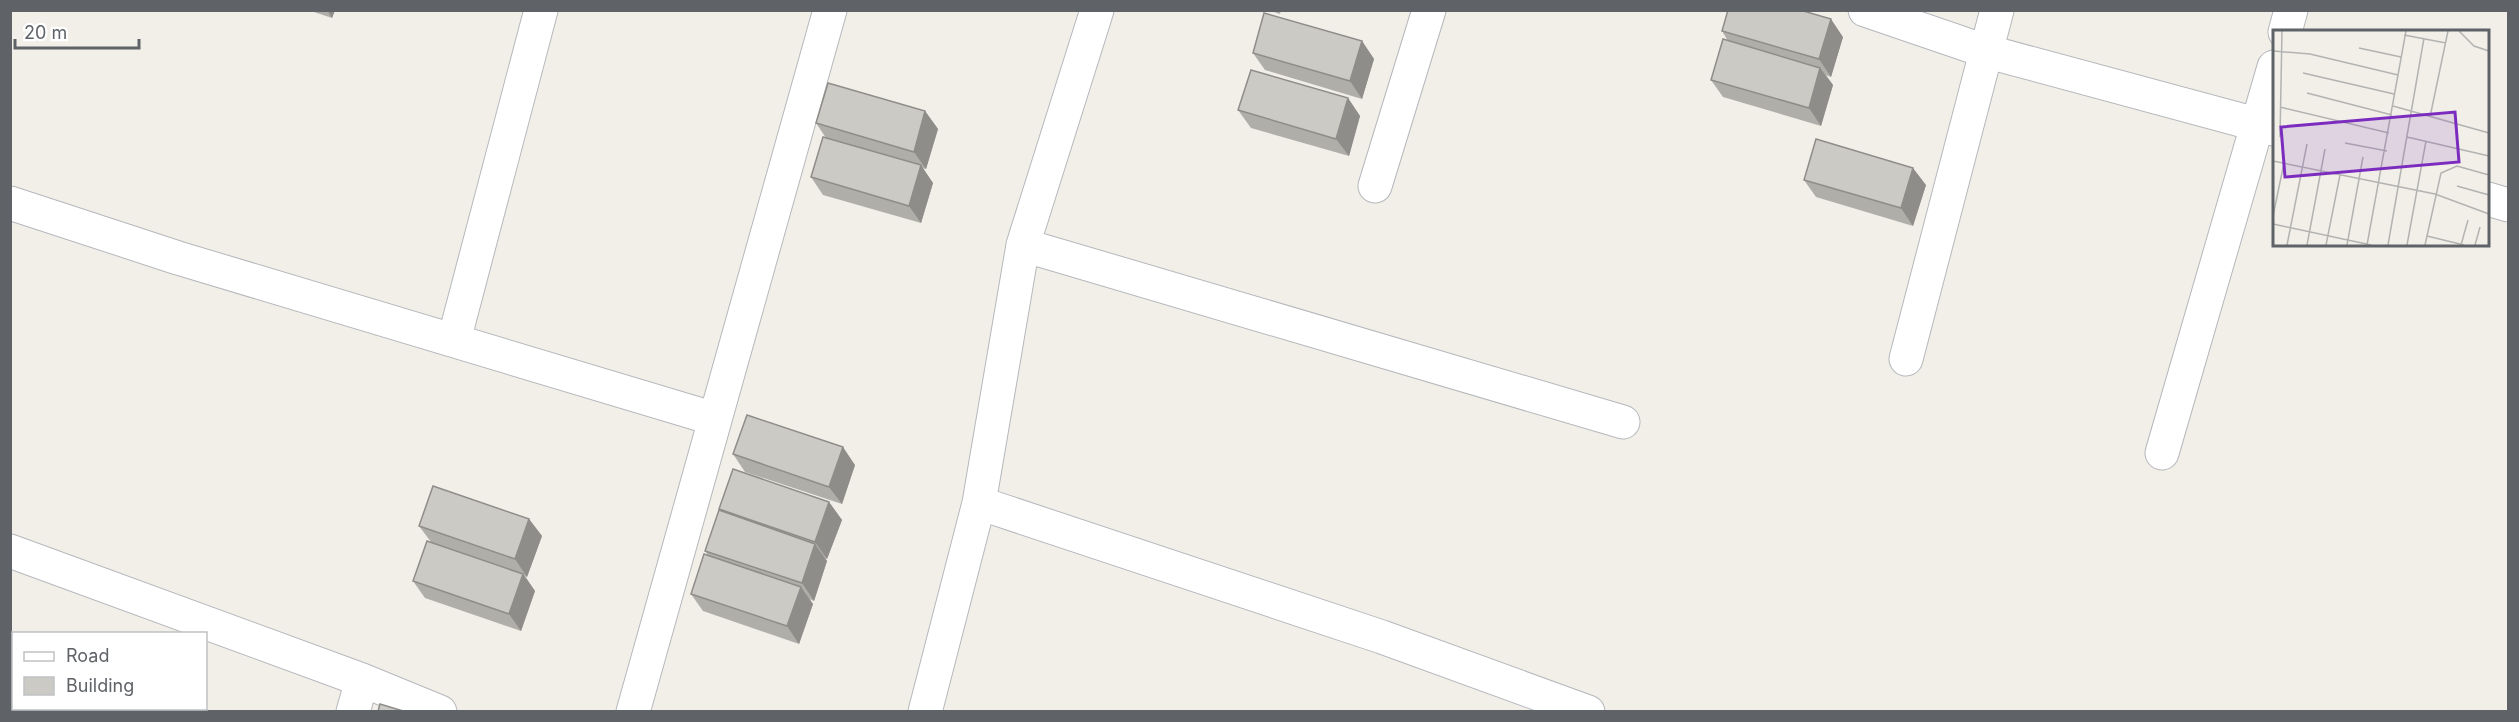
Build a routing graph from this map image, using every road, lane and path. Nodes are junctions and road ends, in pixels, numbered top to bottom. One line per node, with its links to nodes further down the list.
1 (541, 10): 17 (street)
2 (830, 10): 19 (street)
3 (1097, 10): 16 (street)
4 (1429, 10): 12 (street)
5 (1865, 10): 9 (street)
6 (1996, 10): 9 (street)
7 (2291, 10): 8 (street)
8 (2286, 30)
9 (1984, 51): 11 (street); 18 (street)
10 (2273, 74): 11 (street)
11 (2266, 126): 21 (street)
12 (1375, 186)
13 (2489, 200): 15 (street)
14 (10, 203): 17 (street)
15 (2508, 205)
16 (1023, 245): 20 (street); 22 (street)
17 (454, 340): 19 (street)
18 (1906, 359)
19 (715, 418): 27 (street)
20 (1623, 422)
21 (2162, 453)
22 (979, 502): 28 (street); 29 (street)
23 (10, 551): 24 (street)
24 (362, 680): 25 (street); 26 (street)
25 (353, 711)
26 (440, 711)
27 (633, 711)
28 (925, 711)
29 (1588, 711)

